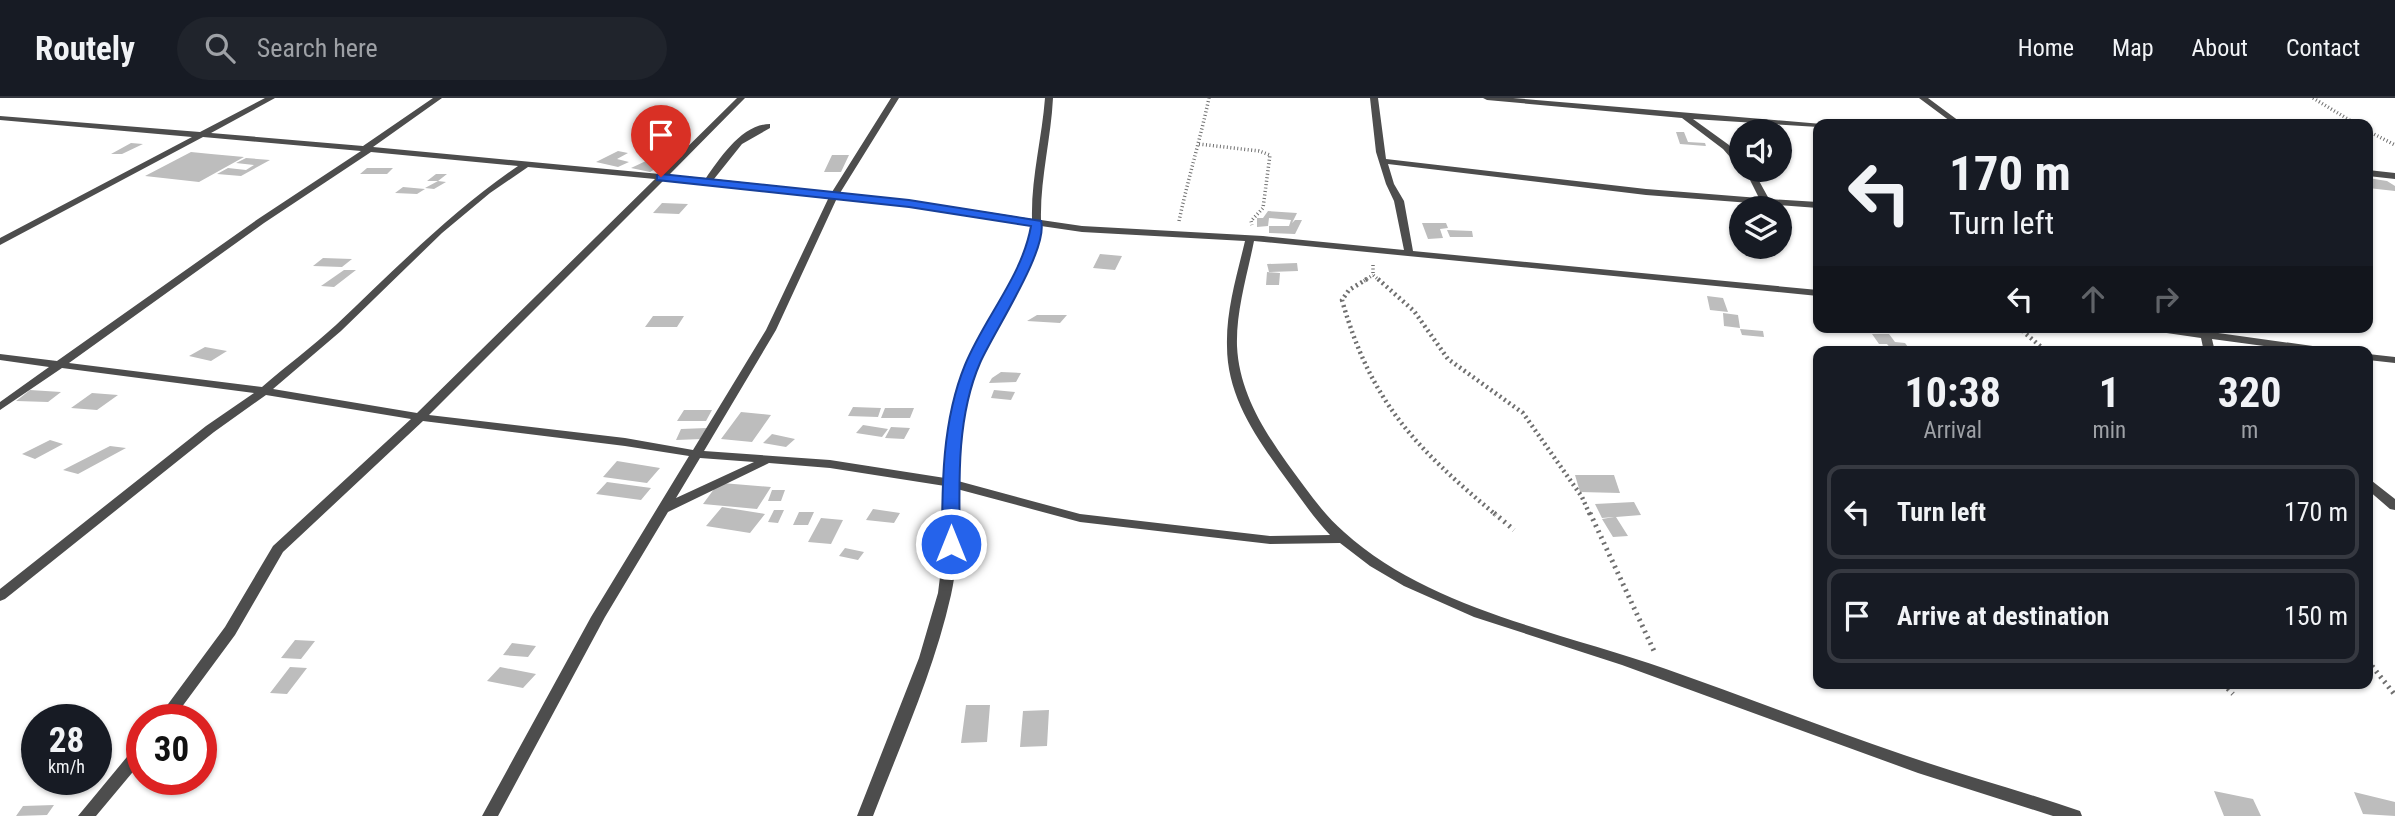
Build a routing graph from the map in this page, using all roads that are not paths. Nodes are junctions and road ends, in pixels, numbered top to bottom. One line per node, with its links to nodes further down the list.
1 (271, 98): 14 (street)
2 (438, 98): 15 (street)
3 (741, 98): 21 (street)
4 (895, 98): 23 (street)
5 (1048, 98): 27 (street)
6 (1374, 98): 17 (street)
7 (1487, 98): 9 (street)
8 (1923, 98): 11 (street)
9 (1684, 116): 12 (street); 16 (street)
10 (0, 118): 14 (street)
11 (1952, 119)
12 (1813, 125)
13 (767, 127): 22 (street)
14 (202, 134): 15 (street); 29 (street)
15 (368, 149): 18 (street); 37 (street)
16 (1729, 150)
17 (1384, 161): 24 (street); 30 (street)
18 (525, 165): 21 (street); 38 (street)
19 (2373, 174): 20 (street)
20 (2395, 176)
21 (661, 177): 22 (street); 40 (street)
22 (708, 182): 23 (street)
23 (834, 194): 27 (street); 41 (street)
24 (1729, 199)
25 (1792, 204): 26 (street)
26 (1813, 205)
27 (1037, 224): 28 (street); 43 (street)
28 (1257, 239): 30 (street); 47 (street)
29 (0, 242)
30 (1409, 253): 31 (street)
31 (1813, 293)
32 (2218, 333): 33 (street)
33 (2297, 346)
34 (0, 357): 37 (street)
35 (2373, 358): 36 (street)
36 (2395, 360)
37 (58, 366): 38 (street); 39 (street)
38 (264, 391): 40 (street); 48 (street)
39 (0, 407)
40 (420, 416): 41 (street); 49 (street)
41 (697, 454): 42 (street); 46 (street)
42 (767, 461): 43 (street); 46 (street)
43 (951, 483): 47 (street); 53 (street)
44 (2373, 488): 45 (street)
45 (2395, 506)
46 (664, 509): 52 (street)
47 (1342, 538): 54 (street)
48 (0, 596)
49 (175, 704)
50 (126, 769): 51 (street)
51 (86, 816)
52 (490, 816)
53 (865, 816)
54 (2074, 816)

